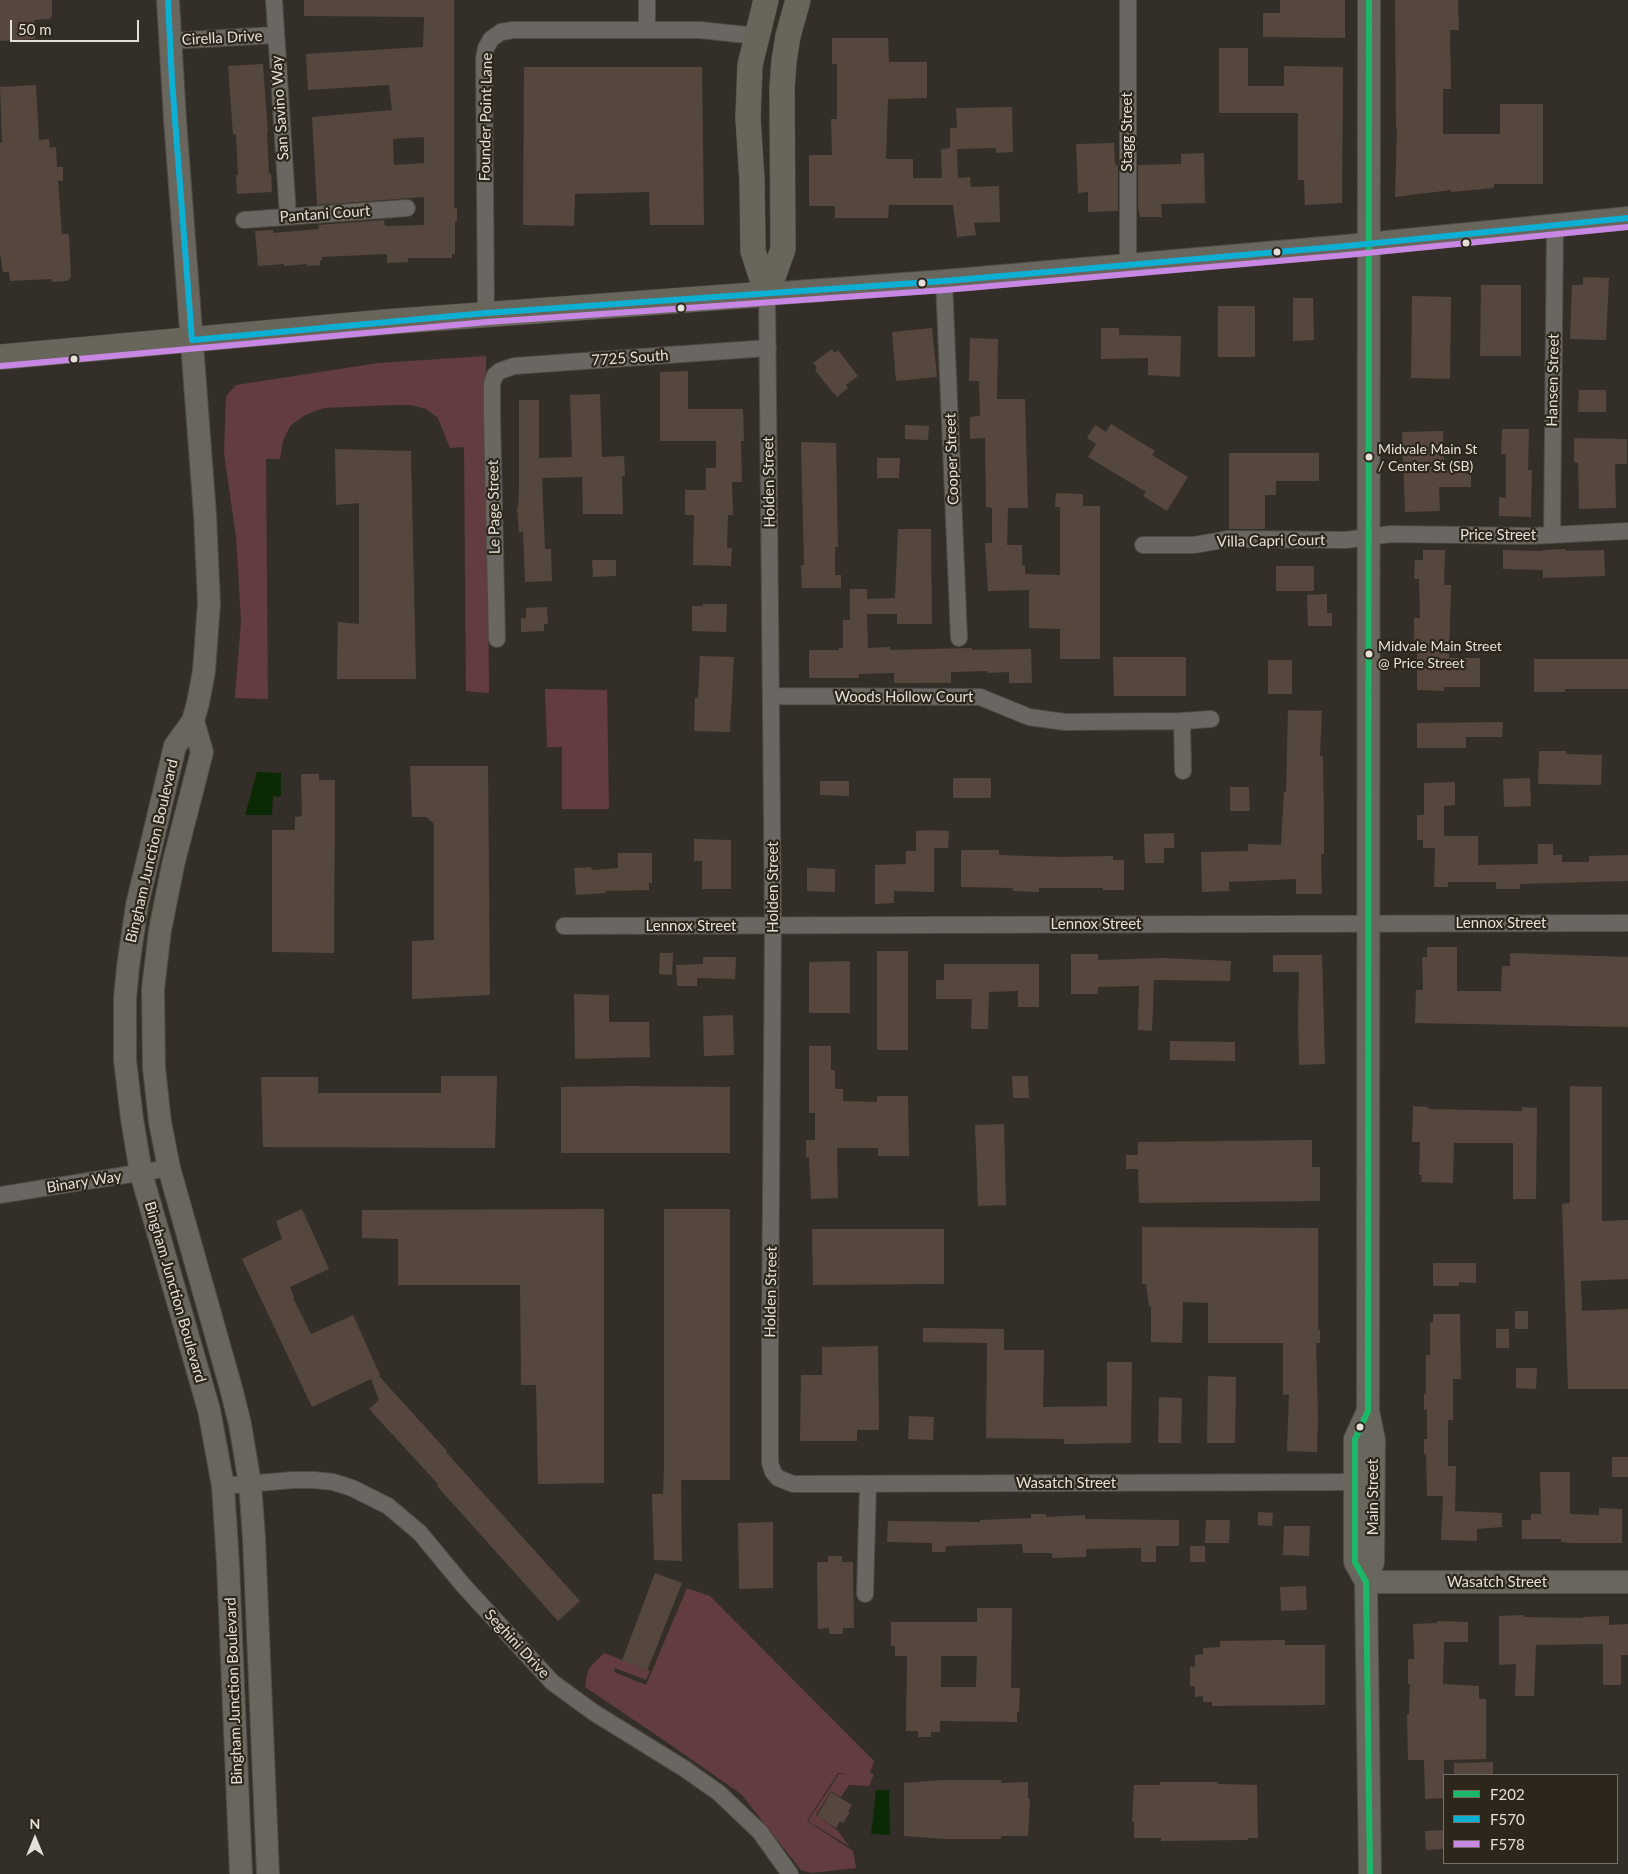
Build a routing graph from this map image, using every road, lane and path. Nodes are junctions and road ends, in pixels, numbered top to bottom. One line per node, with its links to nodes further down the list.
1 (168, 0): 11 (main road, Bingham Junction Boulevard)
2 (274, 0): 9 (street, San Savino Way)
3 (646, 0): 8 (street)
4 (766, 0): 10 (main road, Holden Street)
5 (798, 0): 20 (main road, Holden Street)
6 (1128, 0): 18 (street, Stagg Street)
7 (1369, 0): 17 (main road, Main Street)
8 (647, 30): 10 (street, Founder Point Lane); 21 (street, Founder Point Lane)
9 (275, 35): 11 (street, Cirella Drive); 13 (street, San Savino Way)
10 (756, 36): 20 (main road, Holden Street)
11 (170, 41): 22 (main road, Bingham Junction Boulevard)
12 (407, 208): 13 (street, Pantani Court)
13 (288, 216): 15 (street, Pantani Court)
14 (1628, 218): 16 (main road)
15 (244, 220)
16 (1555, 225): 17 (main road); 27 (street, Hansen Street)
17 (1369, 244): 18 (main road); 28 (main road, Main Street)
18 (1128, 264): 19 (main road)
19 (944, 281): 20 (main road); 30 (street, Cooper Street)
20 (767, 294): 21 (main road); 23 (street, Holden Street)
21 (486, 313): 22 (main road)
22 (192, 340): 24 (main road); 35 (main road, Bingham Junction Boulevard)
23 (768, 348): 25 (street, 7725 South); 32 (street, Holden Street)
24 (0, 357)
25 (495, 375): 31 (street, Le Page Street)
26 (1628, 531): 27 (street, Price Street)
27 (1552, 535): 28 (street, Price Street)
28 (1369, 538): 29 (street, Villa Capri Court); 38 (main road, Main Street)
29 (1143, 545)
30 (959, 638)
31 (497, 639)
32 (772, 696): 34 (street, Woods Hollow Court); 39 (street, Holden Street)
33 (1211, 719): 34 (street, Woods Hollow Court)
34 (1182, 721): 36 (street)
35 (193, 722): 41 (main road, Bingham Junction Boulevard); 42 (main road, Bingham Junction Boulevard)
36 (1183, 771)
37 (1628, 923): 38 (street, Lennox Street)
38 (1368, 924): 39 (street, Lennox Street); 44 (main road, Main Street)
39 (773, 925): 40 (street, Lennox Street); 45 (street, Holden Street)
40 (564, 926)
41 (169, 1168): 42 (street, Binary Way); 47 (main road, Bingham Junction Boulevard)
42 (141, 1172): 43 (street, Binary Way); 49 (main road, Bingham Junction Boulevard)
43 (0, 1195)
44 (1368, 1411): 46 (main road, Main Street); 50 (main road, Main Street)
45 (778, 1478): 48 (street, Wasatch Street)
46 (1355, 1482): 48 (street, Wasatch Street); 50 (main road, Main Street)
47 (250, 1484): 49 (street, Seghini Drive); 54 (main road, Bingham Junction Boulevard); 55 (street, Seghini Drive)
48 (868, 1484): 52 (street)
49 (223, 1486): 53 (main road, Bingham Junction Boulevard)
50 (1366, 1582): 51 (main road, Wasatch Street); 56 (main road, Main Street)
51 (1628, 1582)
52 (865, 1594)
53 (241, 1874)
54 (268, 1874)
55 (790, 1874)
56 (1370, 1874)

